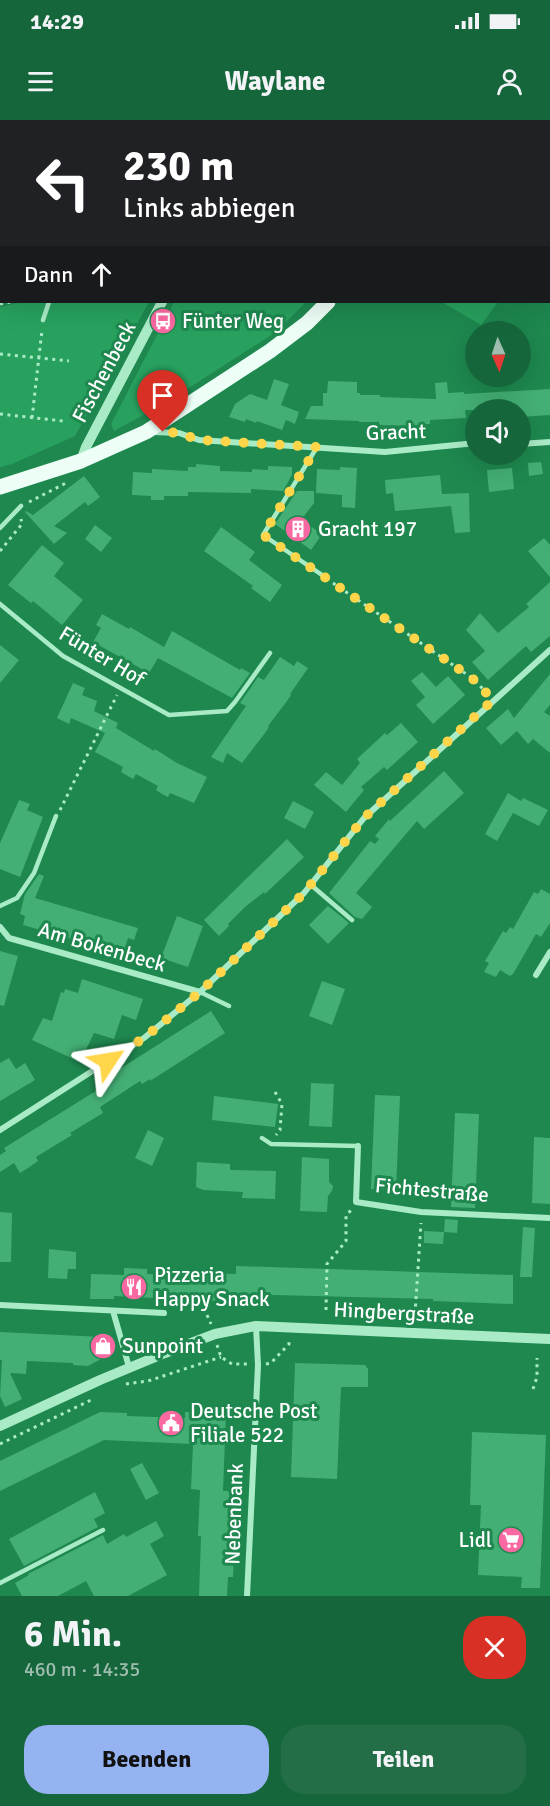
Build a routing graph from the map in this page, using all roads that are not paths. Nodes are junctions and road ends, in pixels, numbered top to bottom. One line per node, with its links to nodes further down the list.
1 (49, 303): 4 (lane)
2 (161, 303): 10 (street, Fischenbeck)
3 (327, 303): 5 (main road)
4 (43, 320)
5 (146, 432): 9 (street, Gracht); 10 (main road)
6 (550, 442): 7 (street)
7 (531, 443)
8 (465, 444): 9 (street, Gracht)
9 (317, 447): 14 (lane)
10 (81, 462): 11 (main road)
11 (0, 487)
12 (21, 506): 13 (lane)
13 (0, 528)
14 (325, 577)
15 (0, 604): 16 (lane, Fünter Hof)
16 (270, 653)
17 (549, 653): 19 (street)
18 (56, 816): 20 (lane)
19 (311, 885): 21 (lane); 25 (street)
20 (0, 906)
21 (352, 920)
22 (0, 927): 25 (street, Am Bokenbeck)
23 (550, 952): 24 (street)
24 (536, 975)
25 (200, 992): 26 (lane); 27 (street)
26 (229, 1006)
27 (0, 1130)
28 (262, 1138): 29 (lane, Fichtestraße)
29 (358, 1146): 30 (street, Fichtestraße)
30 (550, 1218)
31 (0, 1305): 32 (street)
32 (113, 1311): 33 (street); 36 (street)
33 (164, 1313)
34 (256, 1326): 35 (street, Hingbergstraße); 36 (street, Hingbergstraße); 40 (street, Nebenbank)
35 (550, 1338)
36 (129, 1367): 37 (street, Hingbergstraße)
37 (0, 1426)
38 (103, 1530): 39 (lane)
39 (0, 1583)
40 (247, 1596)

